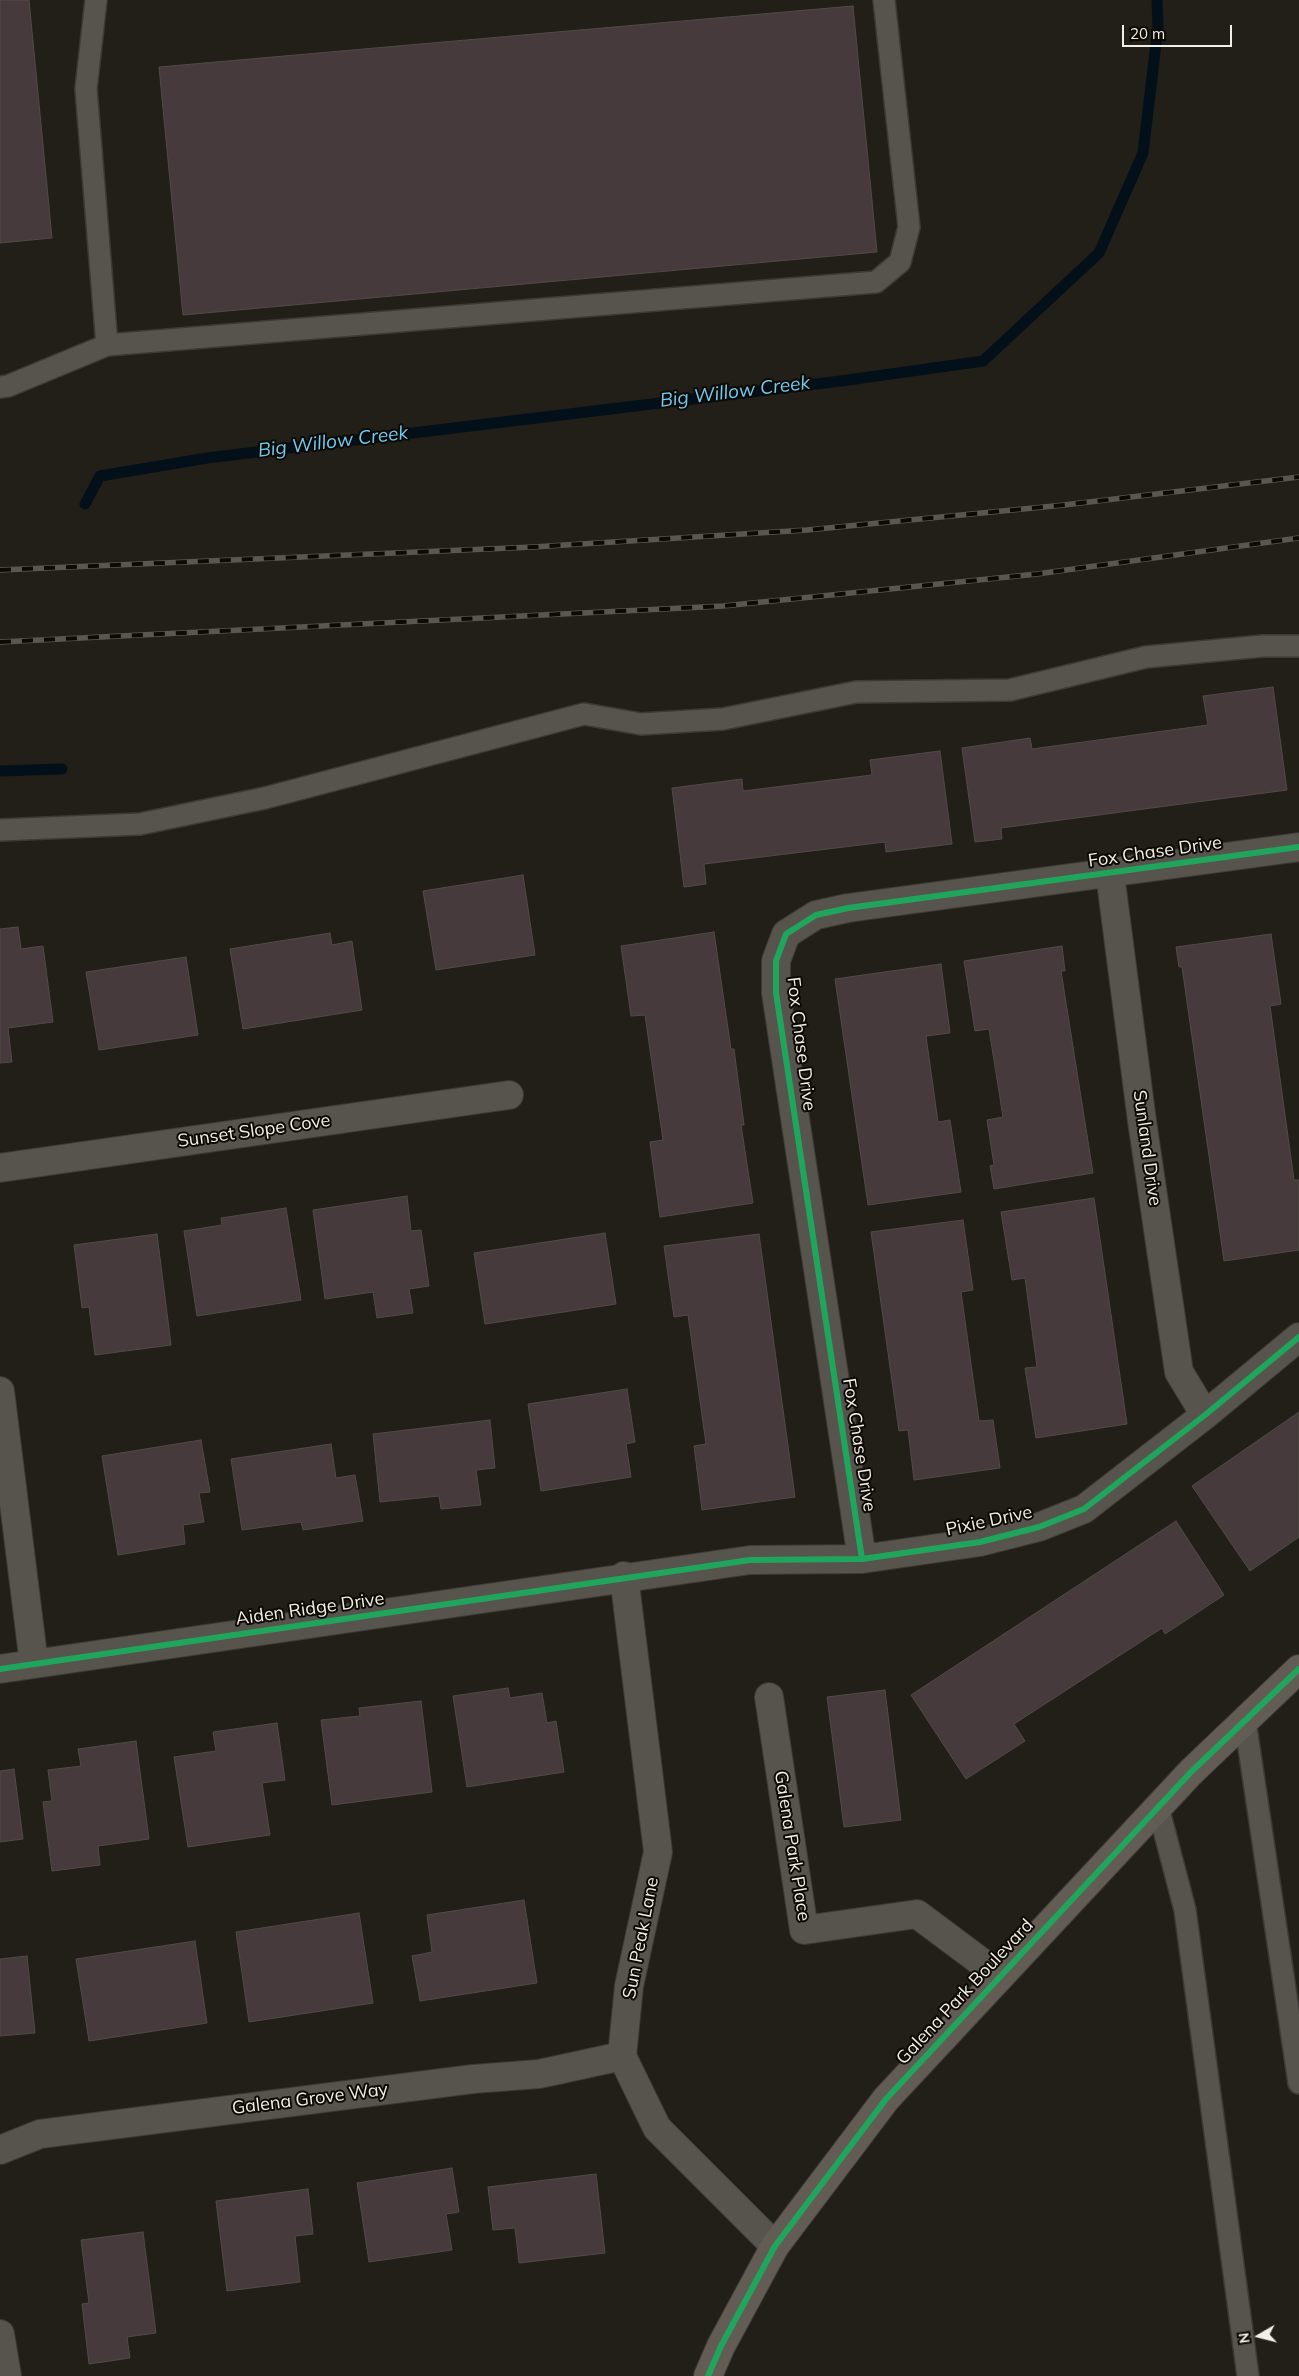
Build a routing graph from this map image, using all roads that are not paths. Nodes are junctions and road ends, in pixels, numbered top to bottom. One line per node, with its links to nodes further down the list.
1 (96, 0): 3 (lane)
2 (884, 0): 3 (lane)
3 (107, 345): 4 (lane)
4 (0, 387)
5 (1299, 646): 6 (lane)
6 (0, 830)
7 (1299, 847): 8 (street, Fox Chase Drive)
8 (1110, 874): 13 (street, Sunland Drive); 14 (street, Fox Chase Drive)
9 (509, 1095): 10 (street, Sunset Slope Cove)
10 (0, 1168)
11 (1299, 1337): 13 (street, Pixie Drive)
12 (0, 1391): 16 (street)
13 (1205, 1415): 14 (street, Pixie Drive)
14 (862, 1559): 15 (street, Pixie Drive)
15 (624, 1576): 16 (street, Aiden Ridge Drive); 24 (street, Sun Peak Lane)
16 (34, 1664): 17 (street, Aiden Ridge Drive)
17 (0, 1669)
18 (1299, 1669): 20 (street, Galena Park Boulevard)
19 (769, 1697): 22 (street, Galena Park Place)
20 (1245, 1721): 21 (street, Galena Park Boulevard); 23 (lane)
21 (1158, 1807): 22 (street, Galena Park Boulevard); 31 (lane)
22 (1000, 1976): 27 (street, Galena Park Boulevard)
23 (1296, 2044): 25 (lane)
24 (622, 2056): 26 (street, Galena Grove Way); 27 (street)
25 (1299, 2083)
26 (0, 2150)
27 (775, 2246): 30 (street, Galena Park Boulevard)
28 (0, 2334): 29 (street)
29 (7, 2376)
30 (708, 2376)
31 (1248, 2376)

